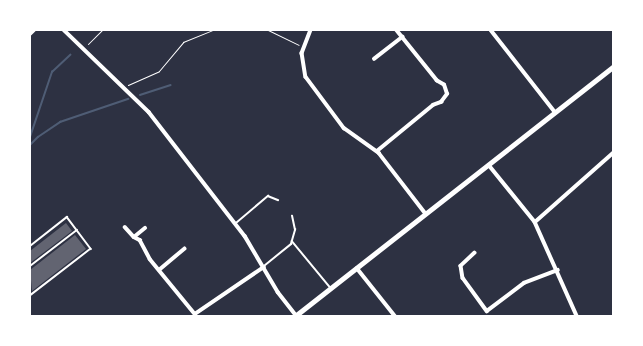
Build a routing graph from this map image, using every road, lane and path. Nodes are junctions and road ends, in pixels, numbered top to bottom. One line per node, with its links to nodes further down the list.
1 (34, 30): 9 (street)
2 (64, 30): 24 (street)
3 (102, 30): 11 (path)
4 (212, 30): 15 (path)
5 (268, 30): 12 (path)
6 (311, 30): 17 (street)
7 (396, 30): 10 (street)
8 (491, 30): 16 (street)
9 (30, 34)
10 (402, 37): 13 (street); 17 (street)
11 (88, 44)
12 (299, 45)
13 (374, 59)
14 (613, 67): 16 (main road)
15 (128, 85)
16 (555, 112): 19 (main road)
17 (377, 151): 21 (street)
18 (613, 153): 23 (street)
19 (489, 165): 21 (main road); 23 (street)
20 (278, 200): 24 (lane)
21 (426, 214): 35 (main road)
22 (292, 216): 29 (lane)
23 (535, 222): 37 (street)
24 (234, 224): 34 (street)
25 (126, 227): 28 (street)
26 (145, 228): 28 (street)
27 (77, 230): 30 (lane); 33 (lane); 39 (lane)
28 (134, 237): 36 (street)
29 (292, 240): 34 (lane); 38 (lane)
30 (30, 246)
31 (184, 249): 36 (street)
32 (475, 253): 37 (street)
33 (30, 266)
34 (264, 267): 36 (street); 40 (street)
35 (357, 268): 38 (main road); 41 (street)
36 (159, 270)
37 (558, 270): 42 (street)
38 (331, 288): 40 (main road)
39 (30, 296)
40 (295, 316)
41 (395, 316)
42 (577, 316)

